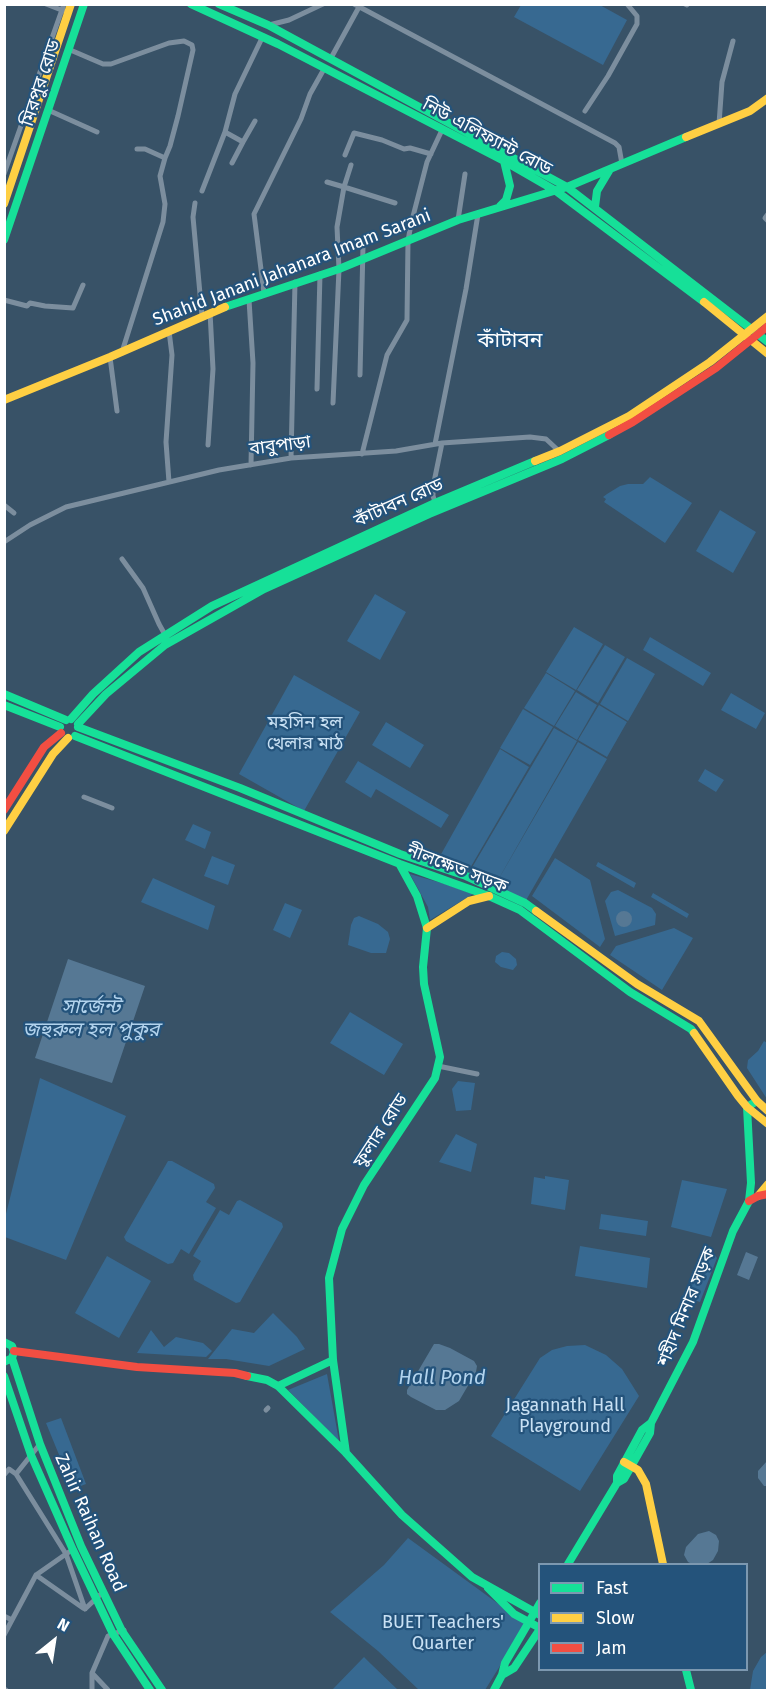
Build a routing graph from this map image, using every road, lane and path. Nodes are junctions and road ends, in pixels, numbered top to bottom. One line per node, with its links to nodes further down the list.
1 (45, 4): 8 (street)
2 (84, 4): 12 (main road, মিরপুর রোড)
3 (191, 4): 10 (main road, নিউ এলিফ্যান্ট রোড)
4 (219, 4): 9 (main road, নিউ এলিফ্যান্ট রোড)
5 (323, 4): 9 (street)
6 (627, 4): 17 (street)
7 (357, 6): 13 (street); 30 (street)
8 (66, 8): 33 (street); 41 (main road, মিরপুর রোড)
9 (268, 25): 13 (main road, নিউ এলিফ্যান্ট রোড)
10 (262, 36): 14 (main road, নিউ এলিফ্যান্ট রোড); 22 (street)
11 (733, 41): 19 (street)
12 (68, 49): 16 (main road, মিরপুর রোড); 27 (street)
13 (330, 60): 37 (main road, নিউ এলিফ্যান্ট রোড)
14 (324, 69): 20 (main road, নিউ এলিফ্যান্ট রোড); 58 (street)
15 (768, 98): 19 (main road)
16 (48, 110): 21 (street); 49 (main road, মিরপুর রোড)
17 (585, 111)
18 (255, 121): 23 (street)
19 (719, 124): 30 (main road)
20 (442, 130): 25 (street); 28 (main road, নিউ এলিফ্যান্ট রোড)
21 (97, 132)
22 (225, 132): 23 (street); 38 (street)
23 (243, 142): 29 (street)
24 (137, 149): 27 (street)
25 (431, 154): 26 (street); 51 (street)
26 (345, 156)
27 (165, 158): 68 (street)
28 (504, 161): 39 (main road, নিউ এলিফ্যান্ট রোড); 43 (main road)
29 (232, 163)
30 (622, 164): 32 (main road)
31 (351, 165): 36 (street)
32 (612, 168): 37 (main road); 44 (main road)
33 (4, 174)
34 (465, 174): 47 (street)
35 (327, 182): 36 (street)
36 (344, 187): 42 (street); 54 (street)
37 (567, 187): 39 (main road); 44 (main road, নিউ এলিফ্যান্ট রোড)
38 (202, 191)
39 (556, 191): 43 (main road, Shahid Janani Jahanara Imam Sarani); 66 (main road, নিউ এলিফ্যান্ট রোড)
40 (195, 203): 61 (street)
41 (4, 204)
42 (395, 204)
43 (499, 207): 45 (main road, Shahid Janani Jahanara Imam Sarani)
44 (595, 207): 65 (main road, নিউ এলিফ্যান্ট রোড)
45 (478, 214): 47 (main road, Shahid Janani Jahanara Imam Sarani); 77 (street)
46 (768, 214): 48 (street)
47 (458, 220): 51 (main road, Shahid Janani Jahanara Imam Sarani)
48 (768, 221)
49 (6, 230): 50 (main road, মিরপুর রোড)
50 (4, 240)
51 (408, 241): 53 (main road, Shahid Janani Jahanara Imam Sarani); 79 (street)
52 (363, 246): 53 (street)
53 (362, 260): 54 (main road, Shahid Janani Jahanara Imam Sarani); 71 (street)
54 (339, 269): 55 (main road, Shahid Janani Jahanara Imam Sarani); 74 (street)
55 (320, 274): 56 (main road, Shahid Janani Jahanara Imam Sarani); 72 (street)
56 (295, 282): 58 (main road, Shahid Janani Jahanara Imam Sarani); 81 (street)
57 (83, 285): 59 (street)
58 (264, 293): 60 (main road, Shahid Janani Jahanara Imam Sarani)
59 (4, 300)
60 (249, 300): 61 (main road, Shahid Janani Jahanara Imam Sarani); 82 (street)
61 (206, 314): 64 (main road, Shahid Janani Jahanara Imam Sarani); 78 (street)
62 (768, 316): 65 (main road)
63 (768, 326): 65 (main road)
64 (169, 331): 68 (main road, Shahid Janani Jahanara Imam Sarani); 83 (street)
65 (754, 332): 66 (main road, কাঁটাবন রোড); 67 (main road, নিউ এলিফ্যান্ট রোড)
66 (747, 338): 69 (main road, নিউ এলিফ্যান্ট রোড); 80 (main road, কাঁটাবন রোড)
67 (768, 342)
68 (122, 352): 70 (main road, Shahid Janani Jahanara Imam Sarani)
69 (768, 354)
70 (110, 357): 73 (main road, Shahid Janani Jahanara Imam Sarani); 75 (street)
71 (360, 375)
72 (317, 389)
73 (4, 400)
74 (333, 403)
75 (117, 411)
76 (442, 443): 77 (street, বাবুপাড়া); 80 (street, বাবুপাড়া); 85 (street)
77 (435, 444): 79 (street, বাবুপাড়া)
78 (208, 446)
79 (362, 454): 81 (street, বাবুপাড়া)
80 (561, 455): 85 (main road, কাঁটাবন রোড)
81 (291, 458): 82 (street, বাবুপাড়া)
82 (251, 465): 83 (street, বাবুপাড়া)
83 (169, 482): 87 (street, বাবুপাড়া)
84 (4, 505): 86 (street)
85 (436, 506): 89 (main road, কাঁটাবন রোড)
86 (14, 513)
87 (4, 542)
88 (122, 559): 90 (street)
89 (263, 586): 90 (main road, কাঁটাবন রোড); 91 (main road, কাঁটাবন রোড)
90 (164, 634): 91 (street); 94 (main road, কাঁটাবন রোড)
91 (169, 642): 94 (main road, কাঁটাবন রোড)
92 (4, 694): 94 (main road, নীলক্ষেত সড়ক)
93 (4, 705): 95 (main road, নীলক্ষেত সড়ক)
94 (73, 723): 95 (main road); 95 (main road); 100 (main road, নীলক্ষেত সড়ক)
95 (66, 733): 98 (main road); 99 (main road); 101 (main road, নীলক্ষেত সড়ক)
96 (84, 797): 97 (street)
97 (112, 808)
98 (4, 810)
99 (4, 831)
100 (403, 855): 101 (main road); 102 (main road, নীলক্ষেত সড়ক)
101 (400, 864): 103 (main road, নীলক্ষেত সড়ক); 104 (main road, ফুলার রোড)
102 (494, 887): 103 (main road); 105 (main road, নীলক্ষেত সড়ক)
103 (489, 896): 104 (main road); 106 (main road, নীলক্ষেত সড়ক)
104 (427, 928): 107 (main road, ফুলার রোড)
105 (601, 958): 106 (main road); 109 (main road, নীলক্ষেত সড়ক)
106 (595, 967): 110 (main road, নীলক্ষেত সড়ক)
107 (438, 1066): 108 (street); 119 (main road, ফুলার রোড)
108 (477, 1074)
109 (757, 1101): 110 (main road); 111 (main road, নীলক্ষেত সড়ক)
110 (747, 1107): 112 (main road, নীলক্ষেত সড়ক); 116 (main road, শহীদ মিনার সড়ক)
111 (768, 1111)
112 (768, 1124)
113 (768, 1184): 115 (main road)
114 (768, 1194): 115 (main road)
115 (758, 1196): 116 (main road)
116 (749, 1201): 125 (main road, শহীদ মিনার সড়ক)
117 (5, 1339): 118 (main road)
118 (10, 1357): 121 (main road); 122 (main road, Zahir Raihan Road)
119 (333, 1360): 121 (main road); 123 (main road, ফুলার রোড)
120 (4, 1376): 124 (main road)
121 (278, 1386): 123 (main road)
122 (40, 1444): 124 (street); 128 (main road, Zahir Raihan Road)
123 (346, 1453): 133 (main road)
124 (31, 1455): 126 (street); 129 (main road)
125 (628, 1464): 130 (main road, শহীদ মিনার সড়ক); 131 (main road)
126 (16, 1474): 127 (street); 129 (street)
127 (4, 1476)
128 (81, 1546): 129 (street); 134 (main road, Zahir Raihan Road)
129 (69, 1552): 132 (street); 135 (main road); 136 (street)
130 (569, 1563)
131 (663, 1563)
132 (36, 1575): 136 (street); 139 (street)
133 (485, 1585): 137 (main road); 140 (main road)
134 (103, 1592): 135 (street); 142 (main road, Zahir Raihan Road)
135 (96, 1598): 136 (street); 144 (main road)
136 (85, 1609)
137 (537, 1614): 140 (main road)
138 (4, 1616): 139 (street)
139 (12, 1620): 145 (street)
140 (528, 1622): 141 (main road); 148 (main road)
141 (538, 1627)
142 (124, 1630): 144 (street); 152 (main road, Zahir Raihan Road)
143 (538, 1631): 148 (main road)
144 (113, 1634): 147 (street); 151 (main road)
145 (4, 1635)
146 (686, 1671): 154 (main road)
147 (93, 1673): 149 (street); 150 (street)
148 (502, 1676): 153 (main road)
149 (92, 1690)
150 (108, 1690)
151 (150, 1690)
152 (162, 1690)
153 (494, 1690)
154 (691, 1690)

